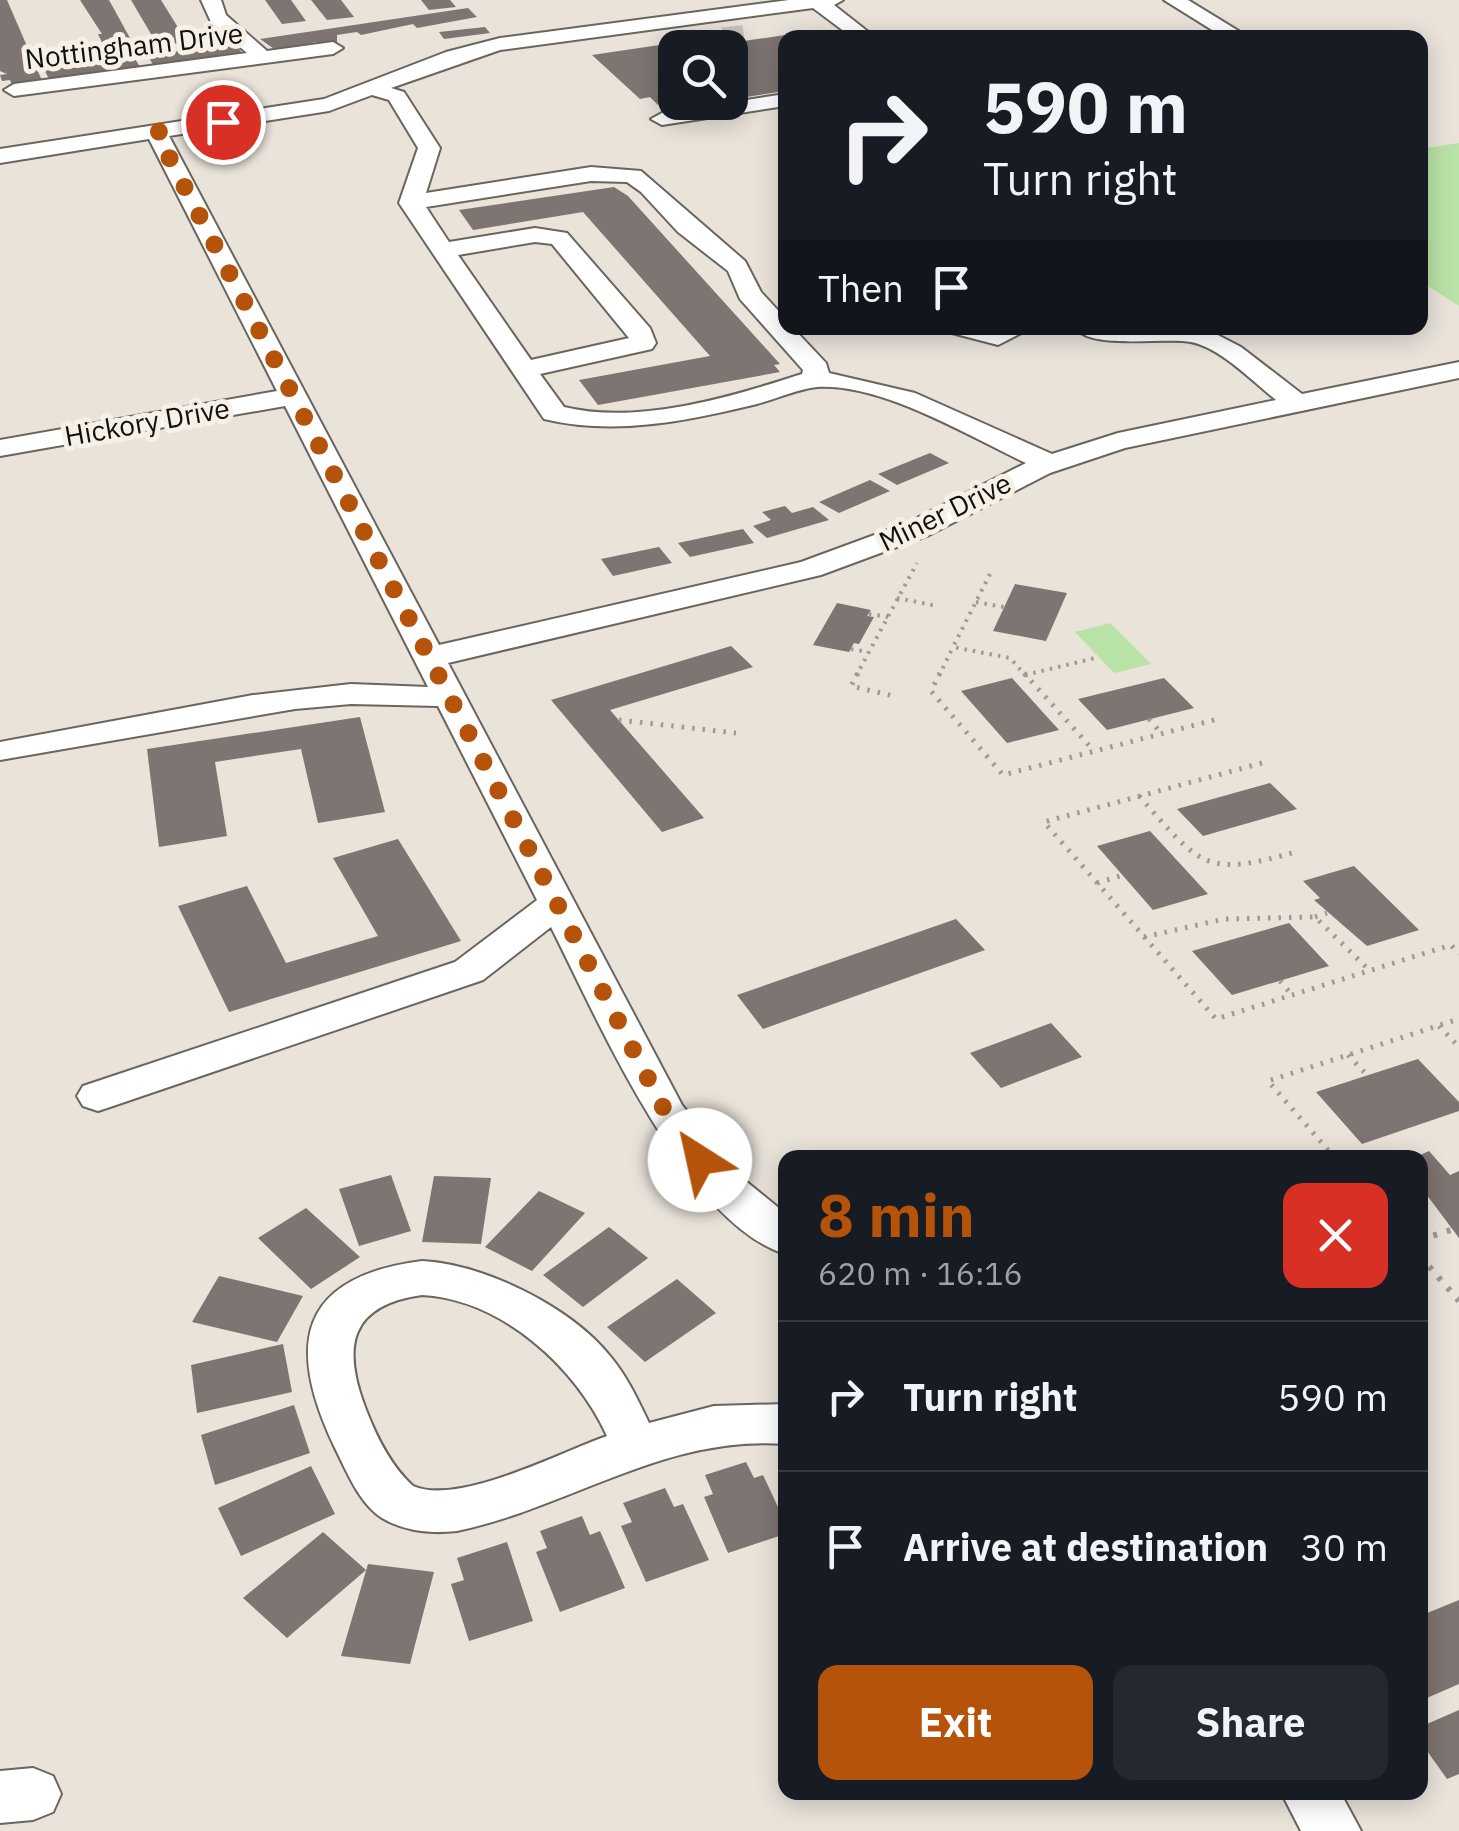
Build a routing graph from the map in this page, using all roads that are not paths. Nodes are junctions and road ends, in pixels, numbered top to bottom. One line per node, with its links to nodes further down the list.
1 (211, 0): 12 (street, Nottingham Drive)
2 (638, 0): 5 (street)
3 (1174, 0): 10 (street)
4 (825, 1): 5 (street); 6 (street)
5 (662, 22): 8 (street); 13 (street)
6 (845, 22): 7 (street); 9 (street)
7 (806, 27)
8 (672, 30)
9 (856, 30)
10 (1226, 30)
11 (333, 48): 12 (street, Nottingham Drive)
12 (262, 58): 14 (street, Nottingham Drive)
13 (372, 88): 17 (street); 19 (street)
14 (14, 90)
15 (775, 101): 16 (street)
16 (748, 105)
17 (156, 132): 18 (street); 27 (street)
18 (0, 156)
19 (411, 203): 20 (street); 21 (street)
20 (444, 250): 24 (street); 24 (street)
21 (778, 326)
22 (786, 335): 26 (street)
23 (1198, 335): 28 (street)
24 (525, 369): 26 (street)
25 (1459, 370): 28 (street, Miner Drive)
26 (814, 379): 30 (street)
27 (294, 396): 29 (street, Hickory Drive); 31 (street)
28 (1295, 402): 30 (street, Miner Drive)
29 (0, 448)
30 (1049, 463): 31 (street, Miner Drive)
31 (431, 657): 32 (street)
32 (450, 694): 33 (street); 34 (street)
33 (5, 751)
34 (559, 902): 35 (street); 36 (street)
35 (98, 1096)
36 (778, 1231)
37 (778, 1423): 38 (street)
38 (637, 1448): 38 (street)
39 (1313, 1800): 40 (street)
40 (1333, 1831)

